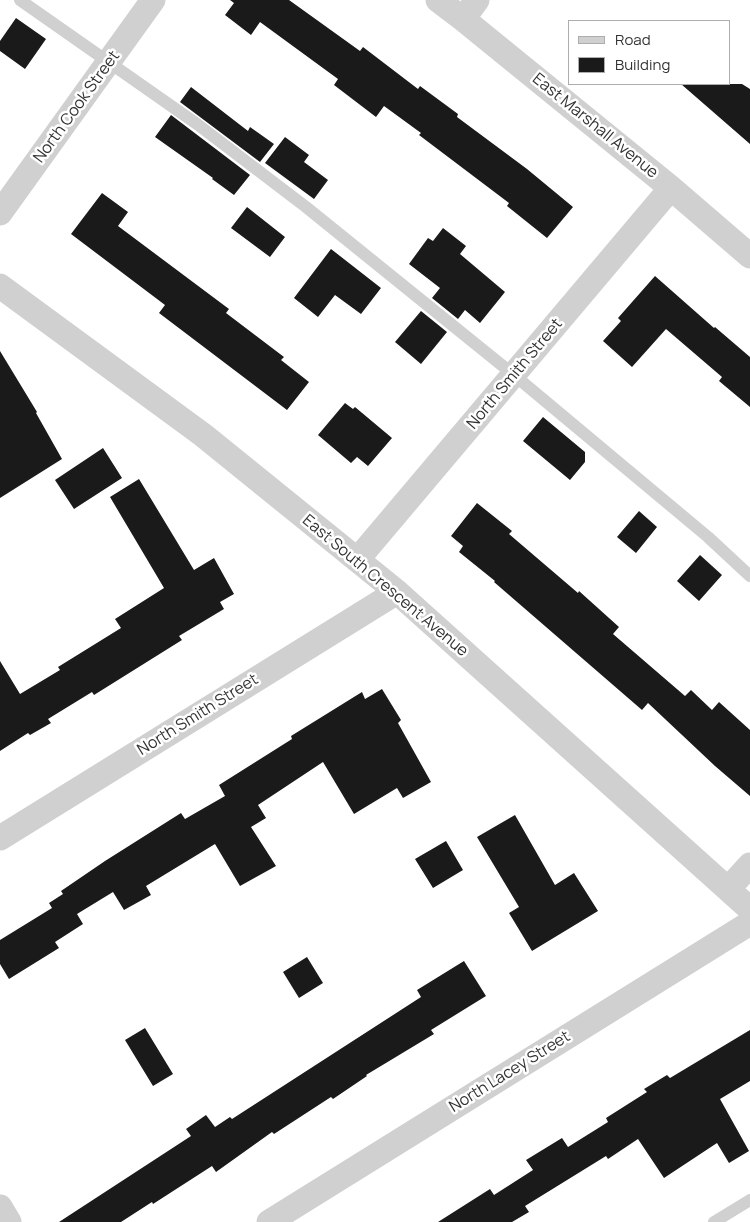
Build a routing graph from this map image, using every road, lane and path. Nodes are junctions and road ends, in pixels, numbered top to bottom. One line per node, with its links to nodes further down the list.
1 (20, 0): 5 (lane)
2 (153, 0): 5 (street, North Cook Street)
3 (438, 0): 4 (street, East Marshall Avenue)
4 (470, 10): 6 (street, East Marshall Avenue)
5 (109, 62): 7 (street, North Cook Street); 10 (lane)
6 (671, 188): 8 (street, East Marshall Avenue); 10 (street, North Smith Street)
7 (0, 213)
8 (750, 256)
9 (0, 286): 11 (street, East South Crescent Avenue)
10 (514, 375): 11 (street, North Smith Street); 12 (lane)
11 (357, 560): 13 (street, East South Crescent Avenue)
12 (750, 576)
13 (397, 592): 14 (street, North Smith Street); 16 (street, East South Crescent Avenue)
14 (0, 838)
15 (750, 865): 16 (street)
16 (728, 888): 17 (street, East South Crescent Avenue)
17 (750, 909)
18 (750, 923): 22 (street, North Lacey Street)
19 (750, 1200): 23 (lane)
20 (0, 1207): 21 (street)
21 (10, 1222)
22 (269, 1222)
23 (714, 1222)

